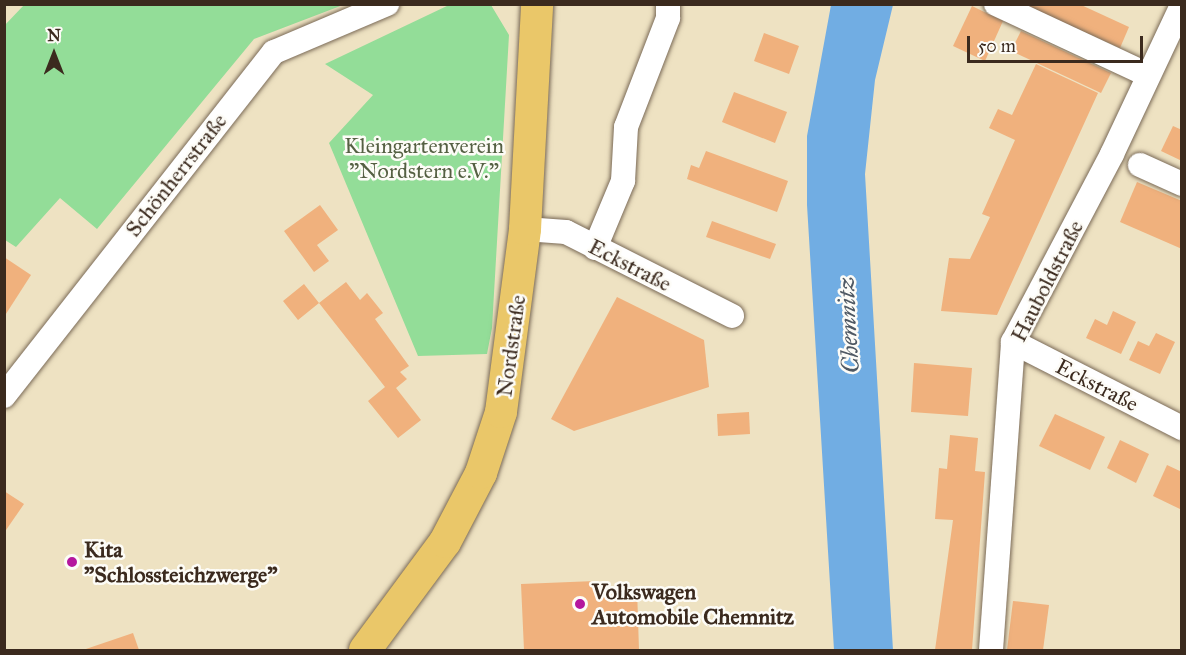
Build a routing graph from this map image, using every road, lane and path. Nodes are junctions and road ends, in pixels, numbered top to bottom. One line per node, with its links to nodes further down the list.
1 (387, 4): 13 (street, Schönherrstraße)
2 (537, 4): 9 (main road, Nordstraße)
3 (668, 4): 10 (street)
4 (996, 4): 6 (street)
5 (1174, 7): 6 (street, Hauboldstraße)
6 (1149, 75): 12 (street, Hauboldstraße)
7 (1140, 165): 8 (street)
8 (1182, 184)
9 (525, 229): 10 (street, Eckstraße); 15 (main road, Nordstraße)
10 (595, 248): 11 (street, Eckstraße)
11 (732, 316)
12 (1012, 342): 14 (street, Eckstraße); 16 (street, Hauboldstraße)
13 (4, 396)
14 (1182, 428)
15 (365, 651)
16 (991, 651)

